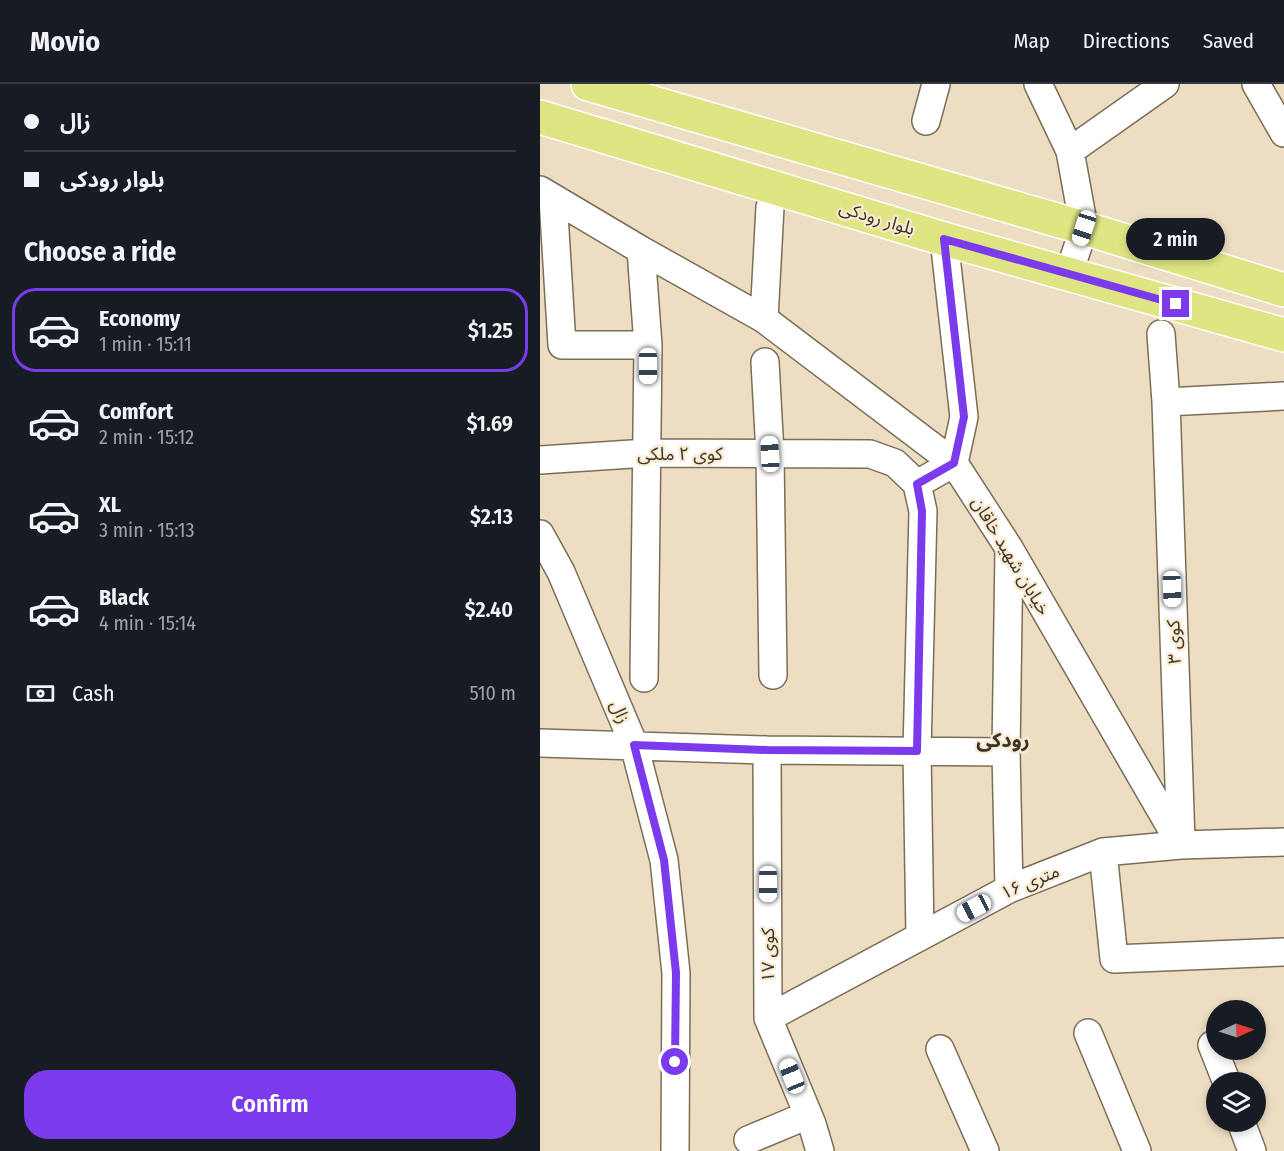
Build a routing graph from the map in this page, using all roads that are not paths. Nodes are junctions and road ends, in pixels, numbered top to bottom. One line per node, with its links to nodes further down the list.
1 (588, 84): 12 (main road)
2 (936, 84): 7 (street)
3 (1038, 84): 9 (street)
4 (1165, 84): 9 (street)
5 (1256, 84): 8 (street)
6 (540, 117): 13 (main road, بلوار رودکی)
7 (926, 121)
8 (1284, 133)
9 (1070, 151): 12 (street)
10 (547, 194): 14 (street, خیابان شهید خاقان); 20 (street)
11 (770, 207): 17 (street)
12 (1084, 228): 15 (street); 16 (main road)
13 (944, 239): 15 (main road, بلوار رودکی); 27 (street)
14 (641, 250): 17 (street, خیابان شهید خاقان); 20 (street)
15 (1069, 273): 19 (main road, بلوار رودکی)
16 (1284, 290)
17 (764, 319): 27 (street, خیابان شهید خاقان)
18 (1161, 334): 23 (street, کوی ۳)
19 (1284, 335)
20 (648, 345): 24 (street)
21 (765, 362): 25 (street)
22 (1284, 396): 23 (street)
23 (1166, 402): 39 (street, کوی ۳)
24 (647, 453): 25 (street, کوی ۲ ملکی); 26 (street, کوی ۲ ملکی); 32 (street)
25 (770, 454): 28 (street, کوی ۲ ملکی); 31 (street)
26 (540, 460)
27 (954, 463): 28 (street); 30 (street, خیابان شهید خاقان)
28 (917, 484): 36 (street)
29 (540, 534): 34 (street, زال)
30 (1009, 548): 37 (street); 39 (street, خیابان شهید خاقان)
31 (773, 675)
32 (644, 678)
33 (540, 743): 34 (street)
34 (634, 745): 35 (street); 50 (street, زال)
35 (767, 750): 36 (street); 44 (street, کوی ۱۷)
36 (917, 751): 37 (street); 42 (street)
37 (1006, 752): 41 (street)
38 (1284, 842): 39 (street, ۱۶ متری)
39 (1181, 845): 40 (street, ۱۶ متری)
40 (1103, 852): 41 (street, ۱۶ متری); 43 (street)
41 (1009, 889): 42 (street, ۱۶ متری)
42 (920, 936): 44 (street, ۱۶ متری)
43 (1284, 952)
44 (768, 1018): 47 (street, کوی ۱۷)
45 (1088, 1033): 53 (street)
46 (940, 1049): 52 (street)
47 (808, 1115): 49 (street); 51 (street, کوی ۱۷)
48 (1245, 1132): 54 (street)
49 (748, 1140)
50 (675, 1151)
51 (820, 1151)
52 (985, 1151)
53 (1137, 1151)
54 (1252, 1151)

